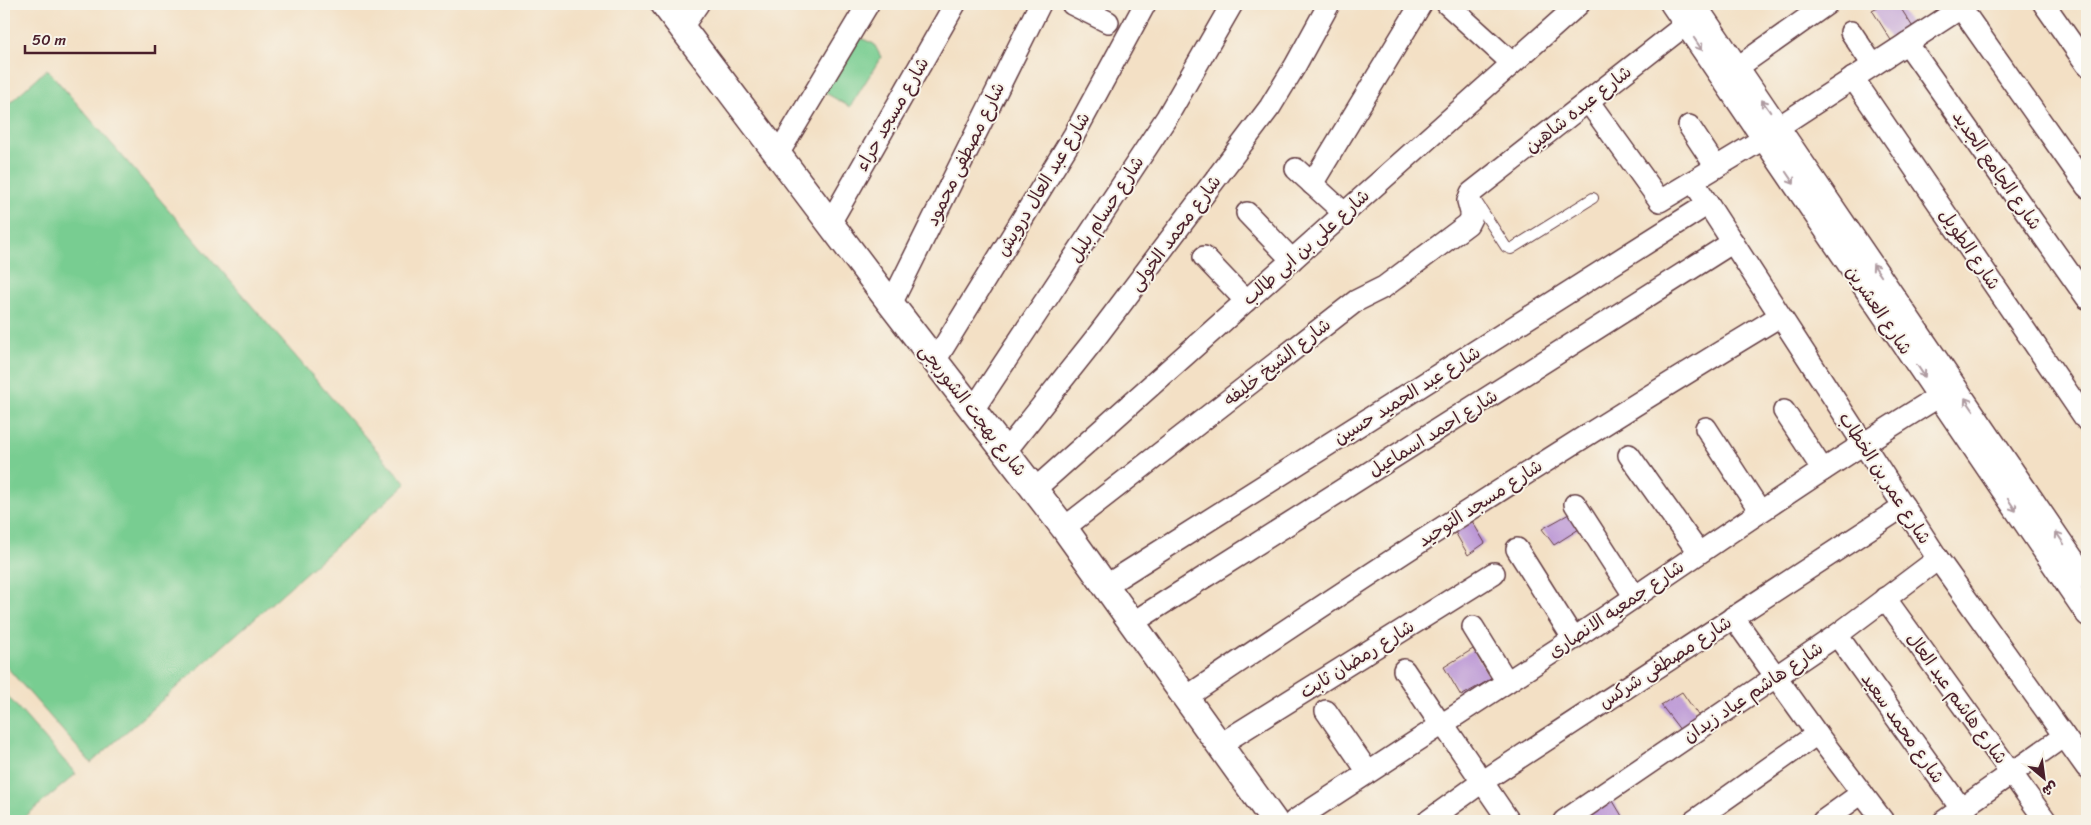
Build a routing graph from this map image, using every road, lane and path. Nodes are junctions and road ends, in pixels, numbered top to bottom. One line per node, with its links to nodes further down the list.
1 (664, 4): 20 (street, شارع بهجت الشوربجى)
2 (698, 4): 20 (street)
3 (868, 4): 31 (street)
4 (954, 4): 42 (street, شارع مسجد حراء)
5 (1040, 4): 48 (street, شارع مصطفى محمود)
6 (1072, 4): 18 (street)
7 (1145, 4): 50 (street, شارع عبد العال درويش)
8 (1232, 4): 52 (street, شارع حسام بلبل)
9 (1329, 4): 57 (street, شارع محمد الخولى)
10 (1421, 4): 35 (street)
11 (1448, 4): 23 (street)
12 (1671, 4): 19 (street, شارع العشرين)
13 (1696, 4): 26 (street, شارع العشرين)
14 (1827, 4): 26 (street)
15 (2044, 4): 25 (street)
16 (1572, 6): 23 (street, شارع على بن ابى طالب)
17 (1964, 6): 22 (street); 36 (street)
18 (1108, 22)
19 (1685, 25): 28 (street, شارع عبده شاهين); 30 (street, شارع العشرين, one-way to 30)
20 (682, 27): 31 (street, شارع بهجت الشوربجى)
21 (1851, 32): 24 (street)
22 (1907, 43): 24 (street); 46 (street, شارع الجامع الجديد)
23 (1512, 63): 41 (street, شارع على بن ابى طالب)
24 (1873, 65): 27 (street)
25 (2087, 65)
26 (1738, 67): 30 (street, شارع العشرين, one-way to 26)
27 (1853, 78): 30 (street); 54 (street, شارع الطويل)
28 (1588, 101): 34 (street); 37 (street, شارع عبده شاهين)
29 (1689, 126): 32 (street)
30 (1771, 132): 32 (street); 51 (street, شارع العشرين, one-way to 51); 67 (street, شارع العشرين, one-way to 30)
31 (778, 154): 42 (street, شارع بهجت الشوربجى)
32 (1716, 167): 34 (street)
33 (1296, 169): 35 (street)
34 (1693, 181): 39 (street, شارع عمر بن الخطاب)
35 (1312, 184): 41 (street)
36 (2087, 187)
37 (1471, 193): 38 (lane); 64 (street, شارع الشيخ خليفه)
38 (1593, 198)
39 (1708, 204): 43 (street, شارع عمر بن الخطاب); 71 (street, شارع عبد الحميد حسين)
40 (1247, 213): 45 (street)
41 (1344, 213): 45 (street, شارع على بن ابى طالب)
42 (830, 223): 48 (street, شارع بهجت الشوربجى)
43 (1734, 242): 49 (street, شارع عمر بن الخطاب); 76 (street, شارع احمد اسماعيل)
44 (1204, 257): 47 (street)
45 (1292, 260): 47 (street, شارع على بن ابى طالب)
46 (2087, 298)
47 (1246, 301): 60 (street, شارع على بن ابى طالب)
48 (891, 304): 50 (street, شارع بهجت الشوربجى)
49 (1780, 316): 56 (street, شارع عمر بن الخطاب); 83 (street, شارع مسجد التوحيد)
50 (935, 361): 52 (street, شارع بهجت الشوربجى)
51 (1938, 397): 56 (street, شارع جمعيه الانصارى); 74 (street, شارع العشرين, one-way to 74)
52 (973, 410): 57 (street, شارع بهجت الشوربجى)
53 (1784, 411): 59 (street)
54 (2087, 421)
55 (1706, 428): 63 (street)
56 (1862, 444): 59 (street, شارع جمعيه الانصارى); 62 (street, شارع عمر بن الخطاب)
57 (1005, 452): 60 (street, شارع بهجت الشوربجى)
58 (1629, 455): 66 (street)
59 (1823, 470): 63 (street, شارع جمعيه الانصارى)
60 (1034, 490): 64 (street, شارع بهجت الشوربجى)
61 (1575, 504): 72 (street)
62 (1904, 506): 68 (street, شارع عمر بن الخطاب); 75 (street, شارع مصطفى شركس)
63 (1760, 512): 66 (street, شارع جمعيه الانصارى)
64 (1064, 528): 71 (street, شارع بهجت الشوربجى)
65 (1517, 548): 79 (street)
66 (1698, 552): 72 (street, شارع جمعيه الانصارى)
67 (2081, 555): 70 (street, شارع العشرين)
68 (1938, 559): 73 (street, شارع هاشم عياد زيدان); 87 (street, شارع عمر بن الخطاب)
69 (1494, 574): 88 (street, شارع رمضان ثابت)
70 (2087, 579)
71 (1105, 586): 76 (street, شارع بهجت الشوربجى)
72 (1635, 596): 79 (street, شارع جمعيه الانصارى)
73 (1885, 598): 78 (street, شارع هاشم عياد زيدان); 91 (street, شارع هاشم عبد العال)
74 (2087, 615)
75 (1734, 618): 81 (street); 92 (street, شارع مصطفى شركس)
76 (1132, 623): 83 (street, شارع بهجت الشوربجى)
77 (1473, 627): 82 (street)
78 (1837, 635): 81 (street, شارع هاشم عياد زيدان); 94 (street, شارع محمد سعيد)
79 (1573, 638): 82 (street, شارع جمعيه الانصارى)
80 (1404, 670): 85 (street)
81 (1776, 677): 86 (street); 99 (street, شارع هاشم عياد زيدان)
82 (1507, 682): 85 (street, شارع جمعيه الانصارى)
83 (1185, 698): 88 (street, شارع بهجت الشوربجى)
84 (1326, 712): 90 (street)
85 (1442, 724): 90 (street, شارع جمعيه الانصارى); 92 (street)
86 (1817, 734): 93 (street); 100 (street)
87 (2064, 736): 89 (street, شارع عمر بن الخطاب); 91 (street)
88 (1219, 745): 95 (street, شارع بهجت الشوربجى)
89 (2087, 768)
90 (1368, 772): 96 (street, شارع جمعيه الانصارى)
91 (2011, 773): 94 (street); 104 (street, شارع هاشم عبد العال)
92 (1482, 782): 97 (street, شارع مصطفى شركس); 98 (street)
93 (1862, 793): 101 (street); 102 (street)
94 (1966, 815): 103 (street)
95 (1274, 821)
96 (1294, 821)
97 (1428, 821)
98 (1509, 821)
99 (1564, 821)
100 (1694, 821)
101 (1823, 821)
102 (1883, 821)
103 (1944, 821)
104 (2046, 821)

